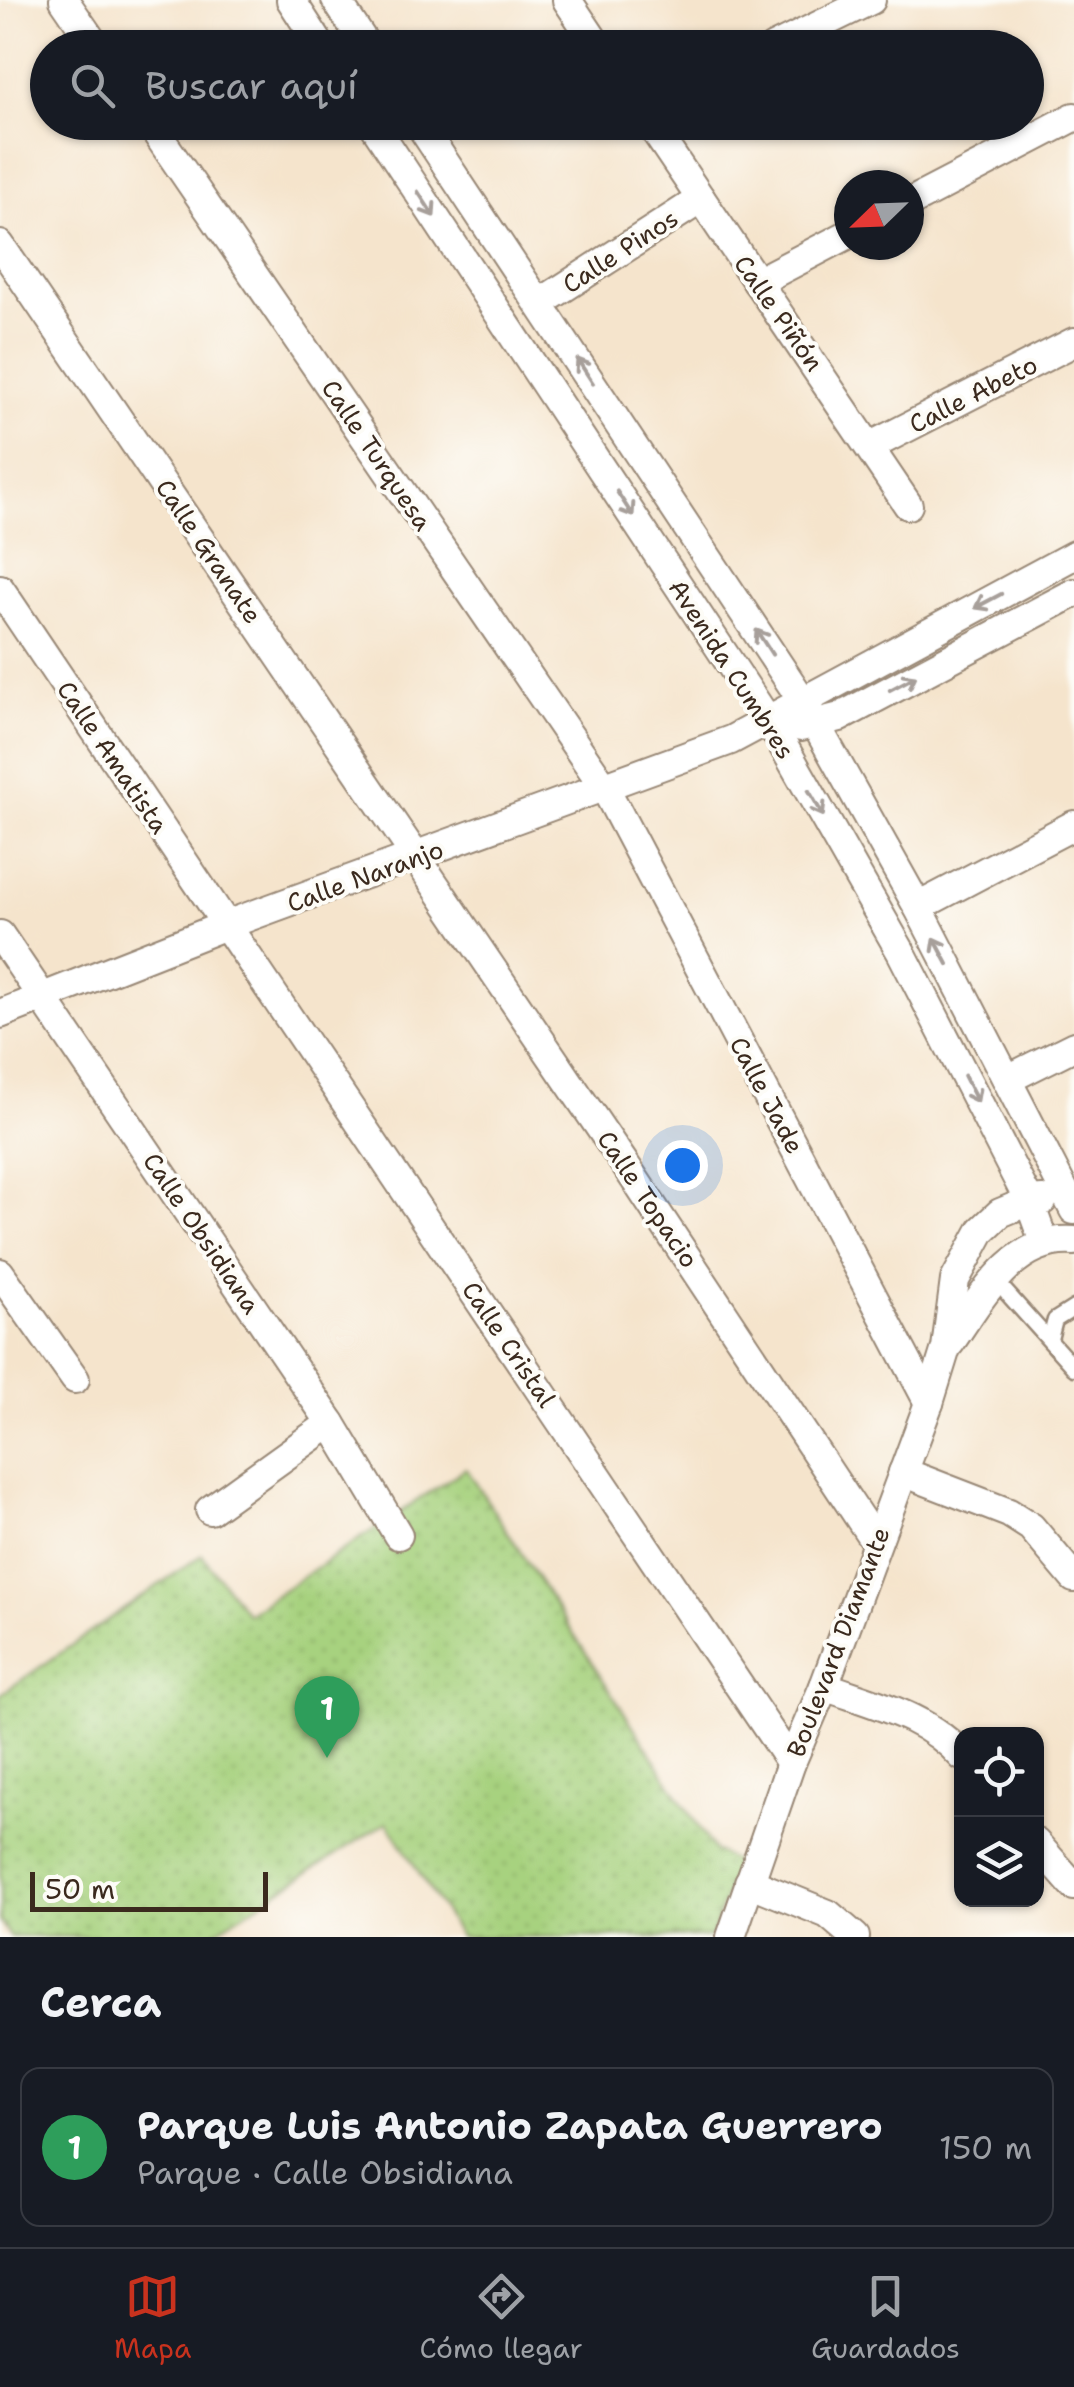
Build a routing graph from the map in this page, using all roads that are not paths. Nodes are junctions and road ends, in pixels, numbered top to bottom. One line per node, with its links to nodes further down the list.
1 (64, 0): 6 (street)
2 (291, 0): 7 (street)
3 (336, 0): 8 (street)
4 (567, 0): 9 (street)
5 (871, 0): 10 (street)
6 (85, 30)
7 (310, 30)
8 (356, 30)
9 (586, 30)
10 (810, 30)
11 (1074, 116): 12 (street)
12 (1044, 132)
13 (160, 140): 32 (street, Calle Turquesa)
14 (384, 140): 31 (street, Avenida Cumbres, one-way to 31)
15 (430, 140): 23 (street, Avenida Cumbres)
16 (660, 140): 19 (street, Calle Piñón)
17 (1028, 140): 18 (street)
18 (924, 195)
19 (700, 199): 22 (street, Calle Piñón); 23 (street, Calle Pinos)
20 (834, 242): 22 (street)
21 (0, 245): 34 (street, Calle Granate)
22 (758, 282): 25 (street, Calle Piñón)
23 (540, 303): 30 (street, Avenida Cumbres, one-way to 23)
24 (1074, 342): 25 (street, Calle Abeto)
25 (872, 446): 26 (street, Calle Piñón)
26 (908, 505)
27 (1074, 555): 30 (street, Calle Naranjo, one-way to 30)
28 (0, 589): 36 (street, Calle Amatista)
29 (1074, 592): 30 (street, Calle Naranjo, one-way to 29)
30 (809, 712): 31 (street, Calle Naranjo); 35 (street, Avenida Cumbres)
31 (771, 726): 32 (street, Calle Naranjo); 42 (street, Avenida Cumbres, one-way to 42)
32 (605, 788): 34 (street, Calle Naranjo); 53 (street, Calle Jade)
33 (1074, 825): 35 (street)
34 (418, 858): 36 (street, Calle Naranjo); 58 (street, Calle Topacio)
35 (918, 906): 41 (street, Avenida Cumbres, one-way to 35)
36 (226, 925): 38 (street, Calle Naranjo); 62 (street, Calle Cristal)
37 (0, 934): 38 (street, Calle Obsidiana)
38 (43, 997): 39 (street, Calle Naranjo); 54 (street, Calle Obsidiana)
39 (0, 1014)
40 (1074, 1046): 41 (street)
41 (1008, 1079): 43 (street, Avenida Cumbres)
42 (1029, 1201): 43 (street); 45 (street, Avenida Cumbres); 50 (street, Boulevard Diamante)
43 (1074, 1207)
44 (1074, 1241): 45 (street)
45 (1044, 1242): 47 (street, Boulevard Diamante)
46 (0, 1273): 52 (street)
47 (996, 1280): 49 (lane); 50 (street, Boulevard Diamante)
48 (1074, 1308): 49 (lane)
49 (1050, 1339): 51 (lane)
50 (946, 1348): 53 (street, Boulevard Diamante)
51 (1074, 1368)
52 (76, 1379)
53 (929, 1402): 55 (street, Boulevard Diamante)
54 (331, 1423): 56 (street); 57 (street, Calle Obsidiana)
55 (903, 1472): 58 (street, Boulevard Diamante); 59 (street)
56 (210, 1510)
57 (398, 1535)
58 (876, 1543): 60 (street, Boulevard Diamante)
59 (1074, 1578)
60 (824, 1686): 61 (street); 62 (street, Boulevard Diamante)
61 (954, 1748)
62 (791, 1762): 64 (street, Boulevard Diamante)
63 (1044, 1852): 65 (street)
64 (749, 1882): 66 (street, Boulevard Diamante); 67 (street)
65 (1074, 1886)
66 (731, 1937)
67 (855, 1937)

